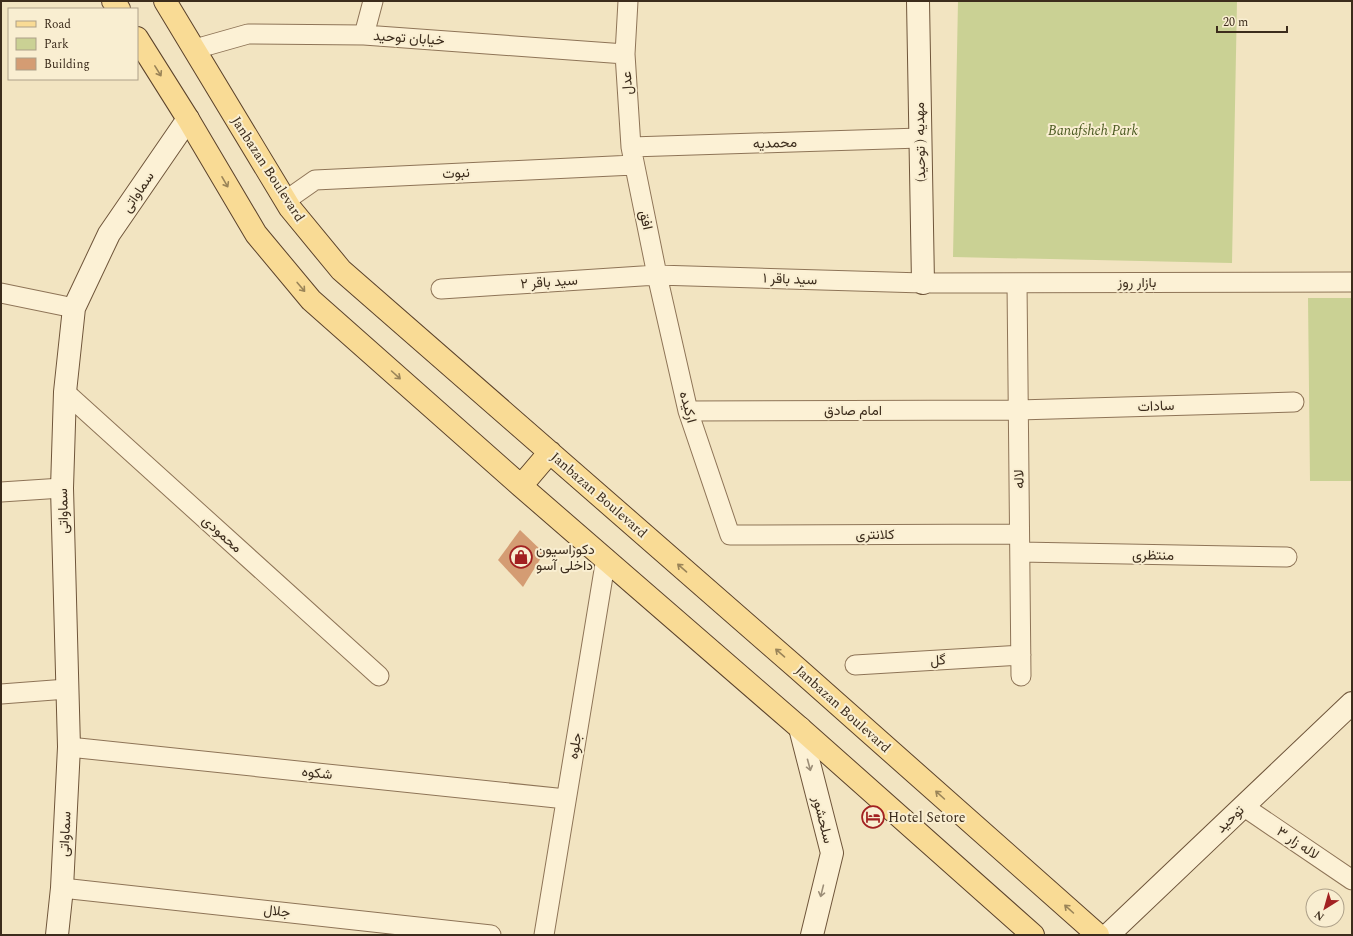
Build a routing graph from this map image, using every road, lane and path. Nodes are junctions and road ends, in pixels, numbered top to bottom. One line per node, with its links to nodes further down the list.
1 (165, 1): 7 (main road, Janbazan Boulevard)
2 (373, 1): 5 (street)
3 (628, 1): 8 (street, عدل)
4 (918, 1): 10 (street, مهدیه ( توحید))
5 (364, 35): 7 (street, خیابان توحید); 8 (street, خیابان توحید)
6 (138, 40): 9 (main road, one-way to 9)
7 (195, 49): 13 (main road, Janbazan Boulevard)
8 (625, 54): 11 (street, عدل)
9 (188, 119): 20 (street, سماواتی); 26 (main road, one-way to 26)
10 (920, 138): 11 (street, محمدیه); 16 (street, مهدیه ( توحید))
11 (631, 147): 12 (street, عدل)
12 (634, 165): 13 (street, نبوت); 14 (street, افق)
13 (285, 201): 25 (main road, Janbazan Boulevard)
14 (657, 275): 16 (street, سید باقر ۱); 18 (street, سید باقر ۲); 23 (street, ارکیده)
15 (1352, 282): 17 (street, بازار روز)
16 (923, 283): 17 (street, بازار روز)
17 (1017, 283): 24 (street, لاله)
18 (441, 289)
19 (1, 293): 20 (street)
20 (74, 308): 21 (street, سماواتی)
21 (65, 392): 27 (street, سماواتی); 36 (street, محمودی)
22 (1294, 402): 24 (street, سادات)
23 (688, 410): 24 (street, امام صادق); 30 (street, ارکیده)
24 (1018, 410): 29 (street, لاله)
25 (550, 452): 26 (main road); 52 (main road, Janbazan Boulevard, one-way to 25)
26 (521, 486): 33 (main road)
27 (62, 488): 28 (street); 38 (street, سماواتی)
28 (1, 492)
29 (1019, 534): 30 (street, کلانتری); 31 (street, لاله)
30 (730, 535)
31 (1020, 552): 32 (street, منتظری); 34 (street, لاله)
32 (1287, 557)
33 (606, 558): 41 (main road); 43 (street, جلوه)
34 (1021, 655): 35 (street, گل); 37 (street, لاله)
35 (855, 665)
36 (379, 676)
37 (1021, 676)
38 (67, 689): 39 (street); 42 (street, سماواتی)
39 (1, 694)
40 (1352, 703): 44 (street, توحید)
41 (800, 728): 50 (street, سلحشور, one-way to 50); 51 (main road)
42 (69, 747): 43 (street, شکوه); 46 (street, سماواتی)
43 (566, 799): 49 (street, جلوه)
44 (1244, 806): 45 (street, لاله زار ۳); 53 (street, توحید)
45 (1352, 880)
46 (62, 888): 47 (street, سماواتی); 48 (street, جلال)
47 (57, 935)
48 (491, 935)
49 (544, 935)
50 (812, 935)
51 (1034, 935)
52 (1098, 935)
53 (1108, 935)

